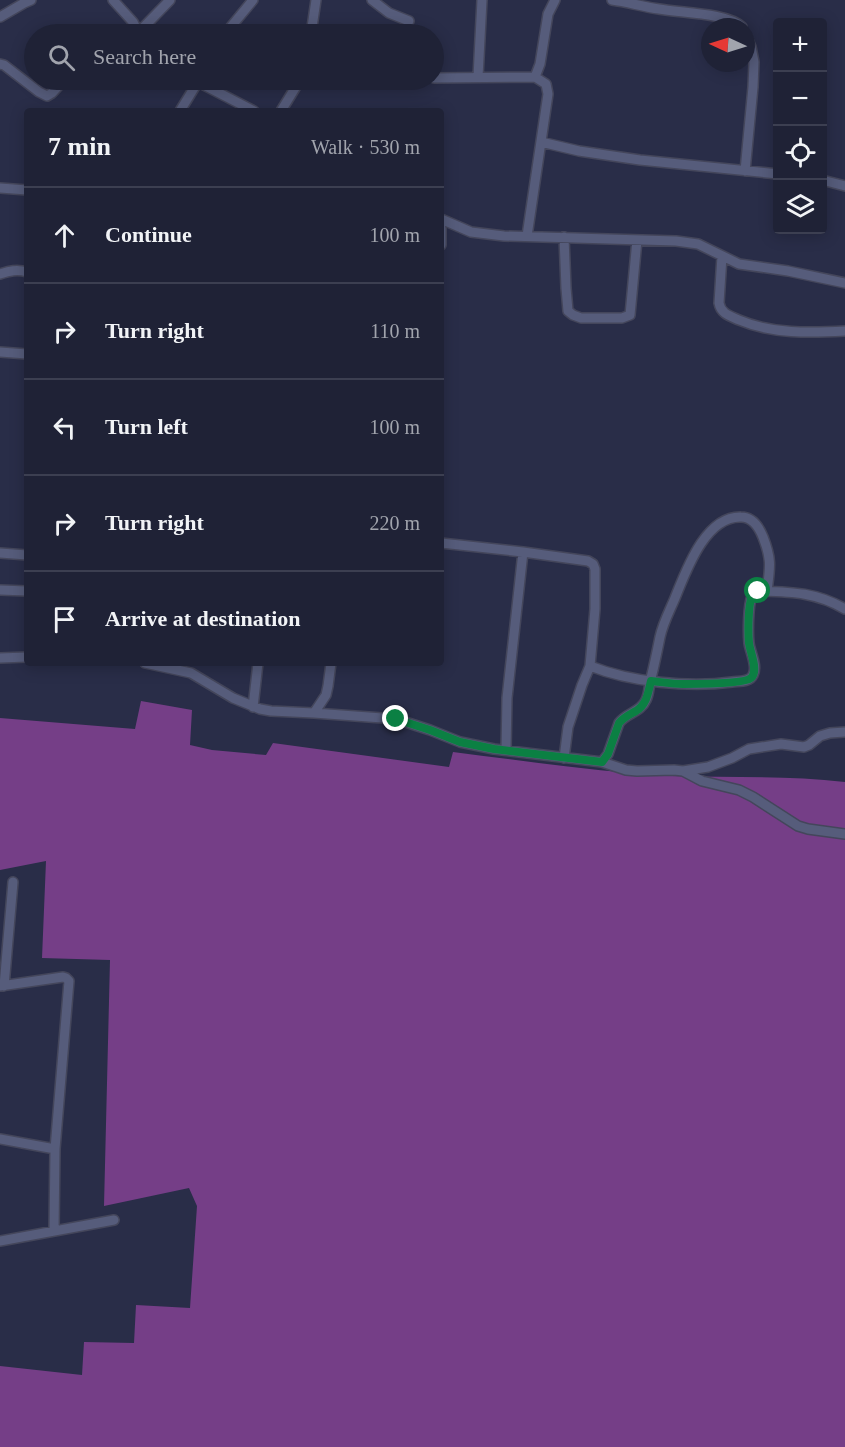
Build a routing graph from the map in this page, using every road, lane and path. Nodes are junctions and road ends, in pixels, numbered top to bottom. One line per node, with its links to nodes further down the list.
1 (31, 0): 10 (street)
2 (113, 0): 13 (street)
3 (170, 0): 14 (street)
4 (253, 0): 15 (street)
5 (315, 0): 16 (street)
6 (482, 0): 19 (street)
7 (555, 0): 20 (street)
8 (612, 0): 11 (street)
9 (377, 2): 12 (street)
10 (0, 17)
11 (726, 18)
12 (409, 21)
13 (133, 24)
14 (147, 24)
15 (233, 24)
16 (312, 24)
17 (0, 64): 22 (street)
18 (754, 72): 32 (street)
19 (478, 77): 20 (street); 21 (street)
20 (535, 77): 31 (street)
21 (444, 78)
22 (24, 80)
23 (36, 90): 24 (street)
24 (55, 90)
25 (192, 90): 28 (street)
26 (215, 90): 29 (street)
27 (294, 90): 30 (street)
28 (182, 108)
29 (248, 108)
30 (283, 108)
31 (541, 142): 32 (street); 39 (street)
32 (745, 171): 33 (street)
33 (773, 174)
34 (827, 181): 35 (street)
35 (845, 186)
36 (0, 188): 37 (street)
37 (24, 190)
38 (444, 220): 39 (street)
39 (527, 236): 40 (street)
40 (564, 237): 41 (street); 41 (street)
41 (637, 240): 42 (street)
42 (722, 256): 45 (street); 46 (street)
43 (24, 271): 44 (street)
44 (0, 274)
45 (845, 283)
46 (845, 331)
47 (0, 352): 48 (street)
48 (24, 354)
49 (444, 543): 50 (street)
50 (523, 552): 63 (street); 69 (street)
51 (0, 553): 52 (street)
52 (24, 555)
53 (0, 590): 54 (street)
54 (24, 591)
55 (767, 591): 56 (street); 65 (street); 65 (street)
56 (845, 609)
57 (24, 657): 58 (street)
58 (0, 658)
59 (159, 666): 64 (street)
60 (194, 666): 64 (street)
61 (258, 666): 66 (street)
62 (331, 666): 67 (street)
63 (590, 666): 65 (street); 70 (street)
64 (191, 673): 66 (street)
65 (651, 681): 71 (street)
66 (253, 707): 67 (street)
67 (314, 712): 69 (street)
68 (845, 732): 72 (street)
69 (506, 750): 70 (street)
70 (564, 759): 71 (street)
71 (602, 762): 72 (street)
72 (683, 771): 73 (street)
73 (845, 834)
74 (13, 882): 75 (street)
75 (2, 986): 77 (street)
76 (0, 1139): 77 (street)
77 (55, 1149): 79 (street)
78 (114, 1220): 79 (street)
79 (54, 1231): 80 (street)
80 (0, 1241)

